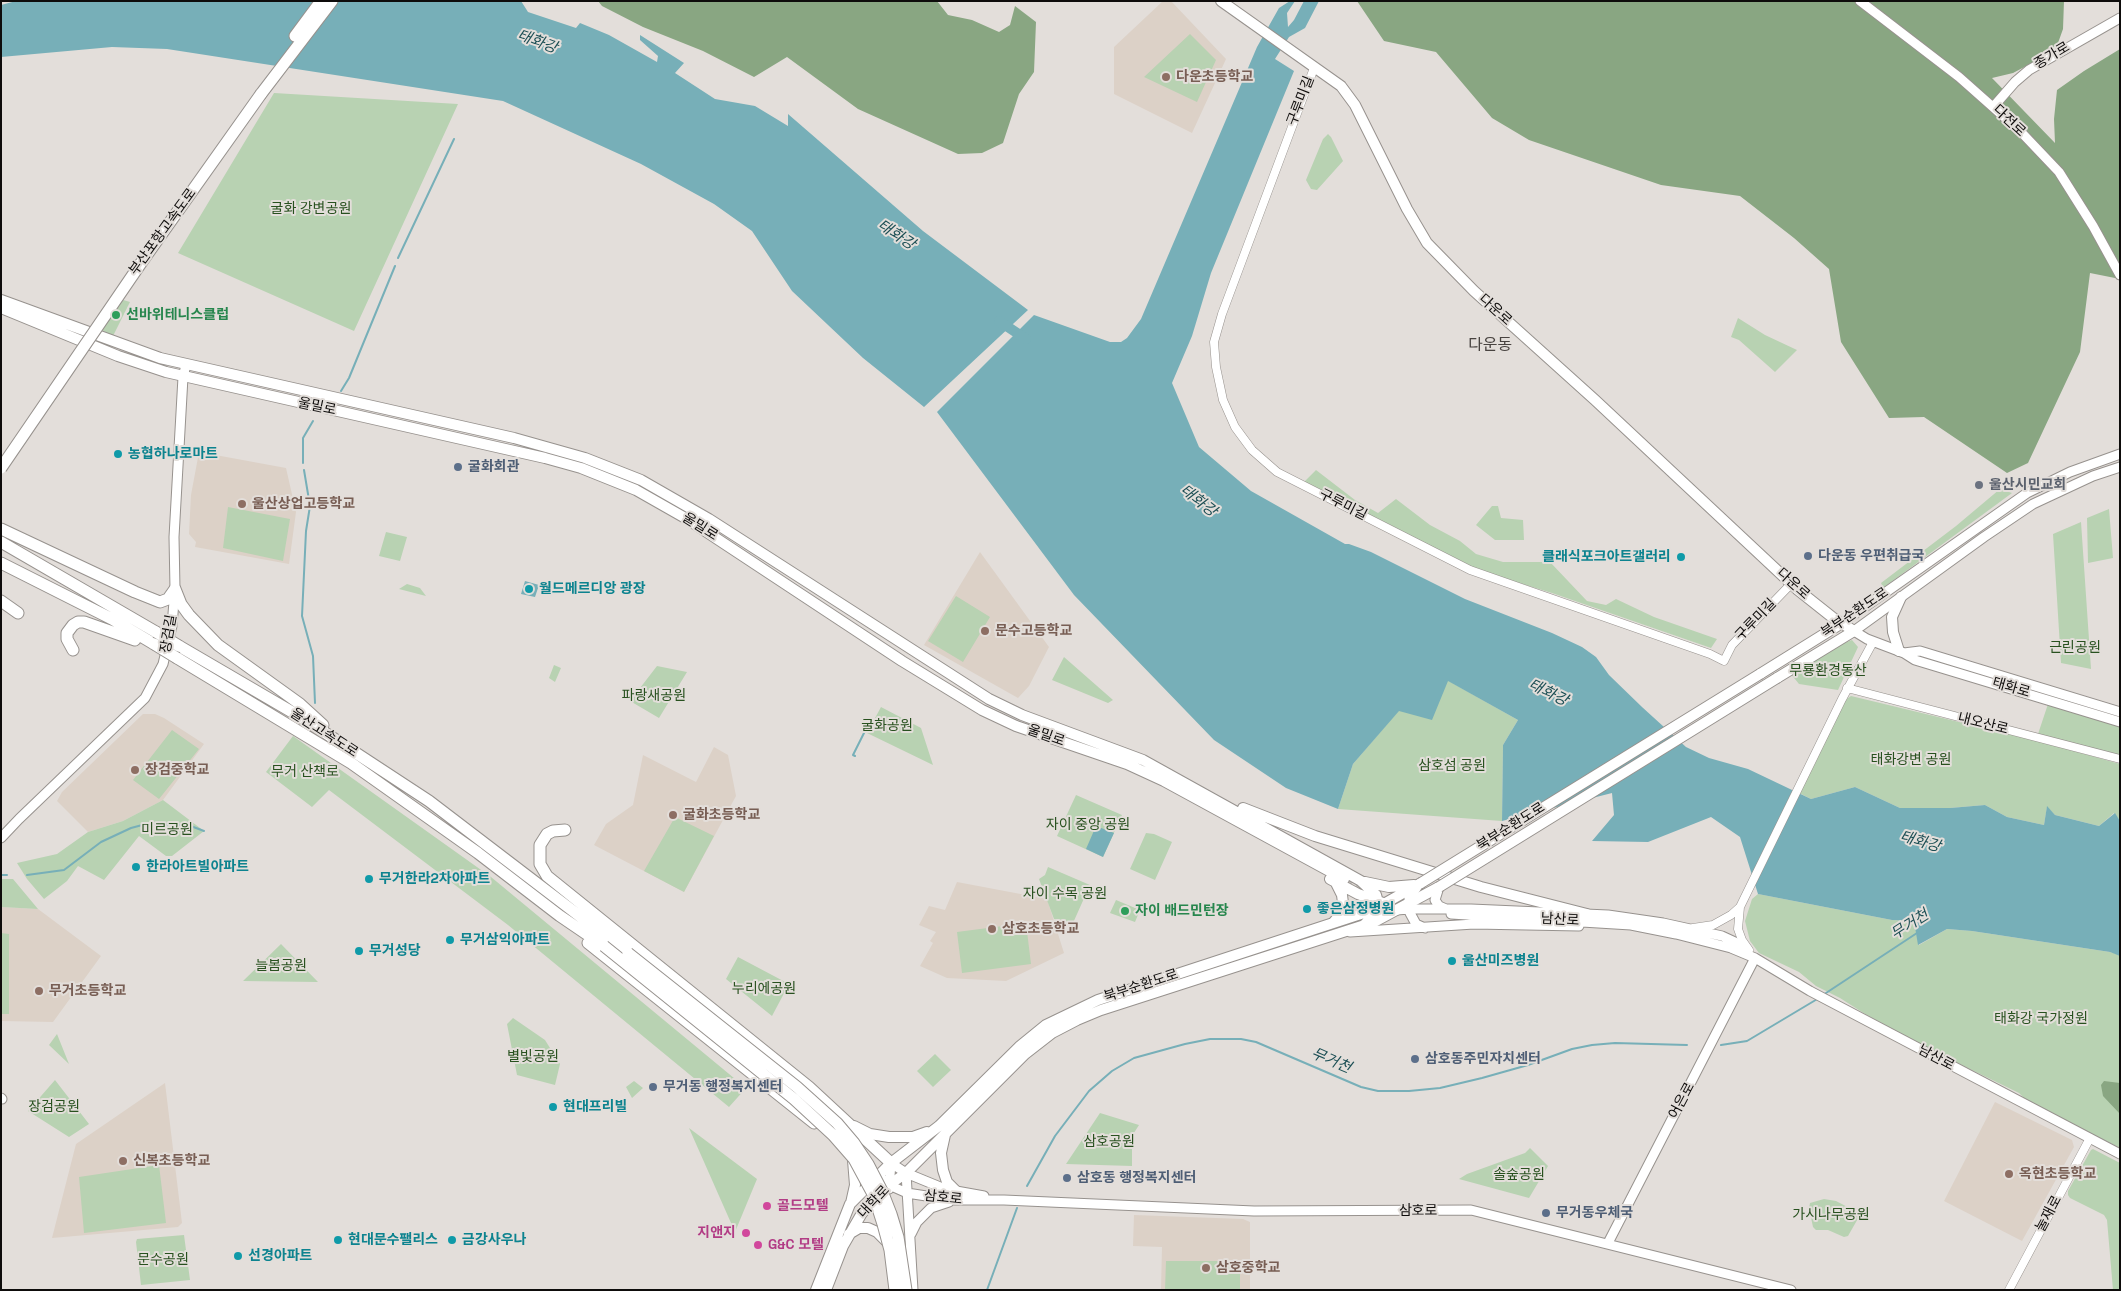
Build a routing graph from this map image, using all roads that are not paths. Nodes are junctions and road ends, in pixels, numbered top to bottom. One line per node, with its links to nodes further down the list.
1 (321, 1): 15 (highway, 부산포항고속도로)
2 (332, 1): 13 (highway, 부산포항고속도로, bridge)
3 (1221, 1): 6 (main road, 다운로)
4 (1860, 1): 7 (main road, 다전로)
5 (2120, 18): 7 (main road, 종가로)
6 (1314, 68): 22 (main road, 다운로); 22 (street, 구루미길)
7 (1994, 106): 8 (main road, 다전로)
8 (2120, 275)
9 (1, 300): 11 (main road, 울밀로)
10 (1, 308): 12 (main road, 울밀로)
11 (186, 365): 12 (main road, 장검길); 40 (main road, 울밀로)
12 (183, 377): 23 (main road, 장검길); 38 (main road, 울밀로)
13 (22, 437): 17 (highway, 부산포항고속도로, bridge); 18 (highway, bridge)
14 (2120, 454): 27 (main road, 북부순환도로)
15 (1, 456)
16 (2120, 467): 24 (main road, 북부순환도로)
17 (1, 468)
18 (1, 474)
19 (1, 530): 23 (highway)
20 (1, 542): 37 (highway, 울산고속도로, bridge)
21 (1, 563): 31 (highway)
22 (1791, 584): 27 (main road, 다운로)
23 (175, 589): 37 (highway); 42 (main road, 장검길)
24 (1901, 597): 28 (main road, 북부순환도로); 33 (main road)
25 (1, 601): 26 (highway)
26 (18, 613)
27 (1842, 623): 28 (main road, 다운로); 46 (main road, 북부순환도로, bridge)
28 (1854, 631): 29 (main road, 북부순환도로); 30 (main road, 태화로)
29 (1838, 640): 30 (main road); 47 (main road, 북부순환도로, bridge)
30 (1870, 640): 33 (main road, 태화로); 34 (street)
31 (153, 647): 32 (highway); 52 (highway, 울산고속도로, bridge)
32 (74, 650)
33 (1901, 652): 35 (main road, 태화로); 36 (main road, 태화로)
34 (1847, 688): 39 (street, 내오산로); 48 (street)
35 (2120, 712)
36 (2120, 722)
37 (347, 747): 52 (highway, 울산고속도로)
38 (1096, 753): 43 (main road, 울밀로); 44 (main road)
39 (2120, 760)
40 (1192, 786): 45 (main road); 53 (main road)
41 (565, 830): 63 (highway)
42 (1, 838)
43 (1344, 879)
44 (1333, 880): 50 (main road); 54 (main road)
45 (1361, 880): 46 (main road); 50 (main road)
46 (1421, 883): 49 (main road); 50 (main road, 북부순환도로)
47 (1439, 887): 49 (main road, 북부순환도로); 51 (main road)
48 (1742, 904): 57 (street); 59 (street)
49 (1409, 905): 50 (main road); 51 (main road); 55 (main road, 북부순환도로); 56 (main road)
50 (1379, 906): 54 (main road, 북부순환도로); 55 (main road)
51 (1448, 911): 53 (main road, 남산로); 58 (main road, 남산로)
52 (563, 912): 63 (highway); 70 (highway); 85 (highway, 울산고속도로, bridge); 86 (highway, 울산고속도로, bridge)
53 (1587, 914): 57 (main road, 남산로)
54 (1333, 923): 66 (main road, 북부순환도로)
55 (1364, 925): 60 (main road, 북부순환도로)
56 (1426, 928): 58 (main road); 60 (main road)
57 (1689, 928): 61 (main road, 남산로)
58 (1654, 929): 62 (main road, 남산로)
59 (1738, 929): 61 (street); 64 (street)
60 (1339, 933): 67 (main road, 북부순환도로)
61 (1735, 942): 62 (street); 64 (main road, 남산로)
62 (1720, 945): 64 (main road, 남산로)
63 (641, 953): 65 (highway)
64 (1755, 958): 68 (main road, 남산로); 81 (main road, 어은로)
65 (845, 1120): 66 (main road); 71 (highway)
66 (933, 1131): 71 (main road, 북부순환도로)
67 (946, 1132): 72 (main road, 대학로); 76 (main road)
68 (2090, 1138): 69 (main road, 남산로); 89 (street, 눌재로)
69 (2120, 1154)
70 (853, 1160): 73 (highway); 77 (main road)
71 (890, 1163): 72 (main road, 삼호로); 73 (main road, 대학로); 74 (main road)
72 (906, 1173): 74 (main road, 대학로); 75 (main road); 76 (main road, 삼호로)
73 (878, 1176): 74 (main road, 삼호로); 77 (main road, 대학로)
74 (889, 1185): 75 (main road, 삼호로); 78 (main road, 대학로); 80 (main road)
75 (907, 1193): 76 (main road, 삼호로); 79 (main road)
76 (956, 1197): 79 (main road); 81 (main road, 삼호로)
77 (850, 1204): 82 (main road, 대학로)
78 (848, 1235): 80 (main road); 83 (main road, 대학로)
79 (910, 1239): 87 (main road)
80 (887, 1242): 84 (main road)
81 (1608, 1243): 88 (main road, 삼호로)
82 (816, 1290)
83 (826, 1290)
84 (890, 1290)
85 (895, 1290)
86 (906, 1290)
87 (913, 1290)
88 (1791, 1290)
89 (2009, 1290)

